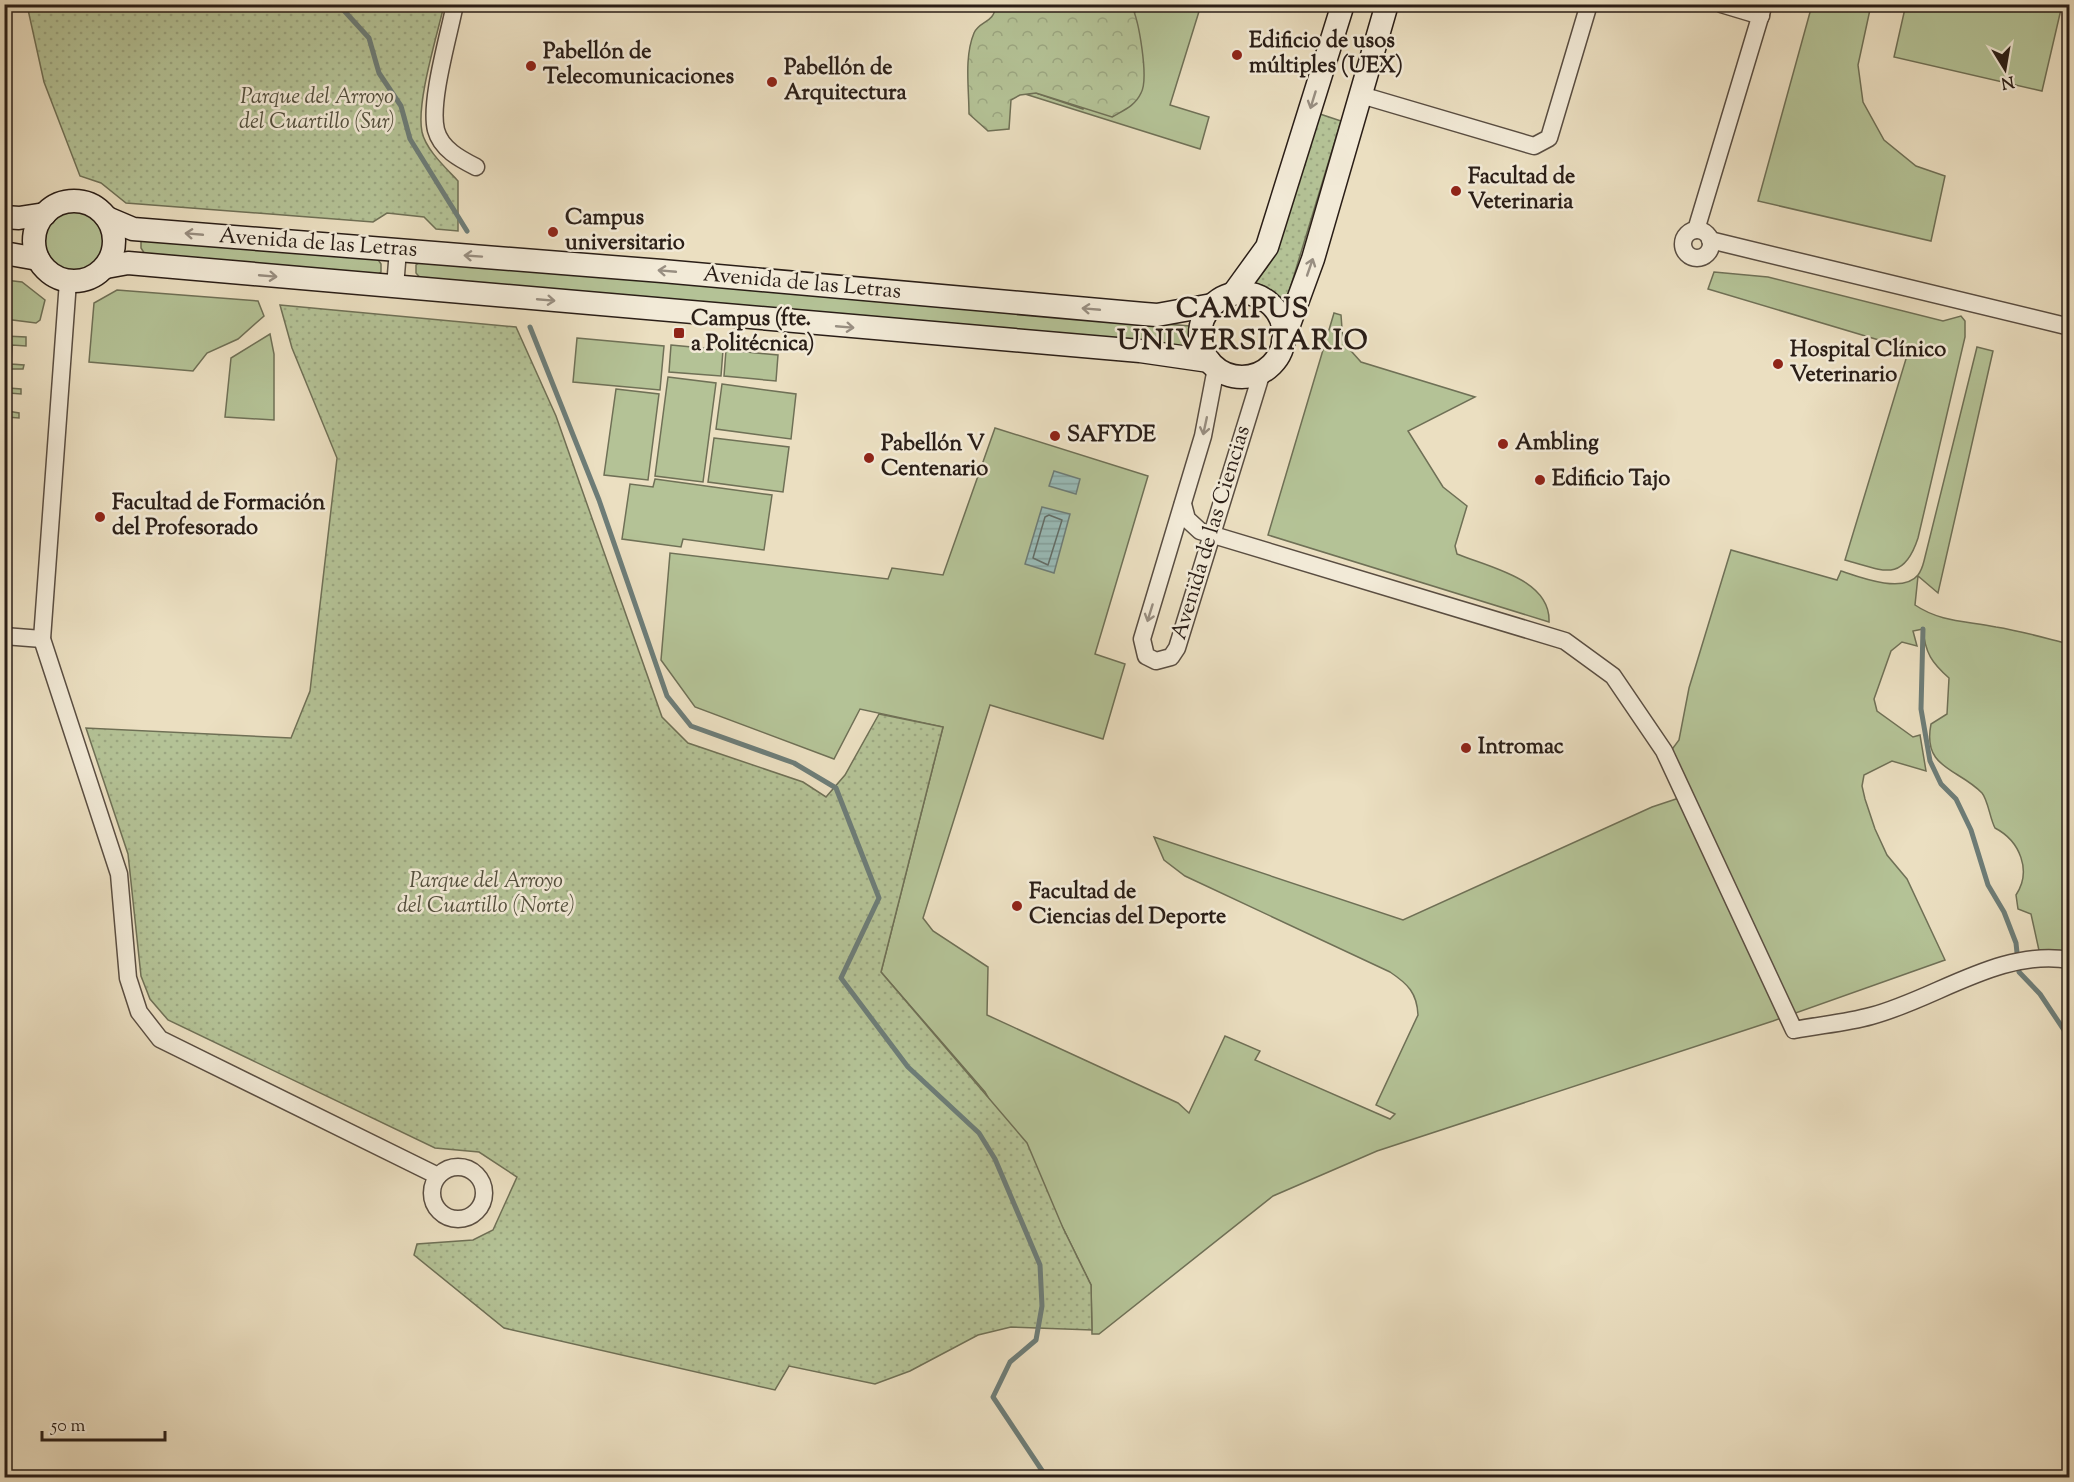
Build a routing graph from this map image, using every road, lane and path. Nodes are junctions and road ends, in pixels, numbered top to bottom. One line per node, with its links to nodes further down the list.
1 (455, 4): 8 (street)
2 (1343, 4): 20 (main road, one-way to 20)
3 (1387, 4): 7 (main road)
4 (1589, 4): 7 (street)
5 (1721, 4): 6 (street)
6 (1763, 10): 12 (street)
7 (1360, 95): 23 (main road, one-way to 7)
8 (476, 167)
9 (45, 214): 10 (main road); 11 (main road); 16 (main road)
10 (4, 217)
11 (107, 218): 14 (main road, Avenida de las Letras, one-way to 11); 17 (main road)
12 (1696, 230): 13 (street); 13 (street)
13 (1709, 247): 22 (street)
14 (398, 250): 19 (street); 21 (main road, Avenida de las Letras, one-way to 14)
15 (4, 253): 16 (main road)
16 (38, 259): 18 (main road)
17 (106, 267): 18 (main road); 19 (main road, Avenida de las Letras, one-way to 19)
18 (68, 281): 29 (street)
19 (395, 287): 24 (main road, Avenida de las Letras, one-way to 24)
20 (1233, 294): 21 (main road); 23 (main road)
21 (1212, 305): 24 (main road)
22 (2070, 327)
23 (1283, 341): 25 (main road)
24 (1213, 364): 25 (main road); 26 (street, Avenida de las Ciencias, one-way to 26)
25 (1262, 372): 27 (street, Avenida de las Ciencias)
26 (1183, 504): 27 (street); 27 (street, Avenida de las Ciencias, one-way to 27)
27 (1211, 534): 30 (street)
28 (4, 636): 29 (street)
29 (42, 639): 31 (street)
30 (2070, 960)
31 (438, 1176)

